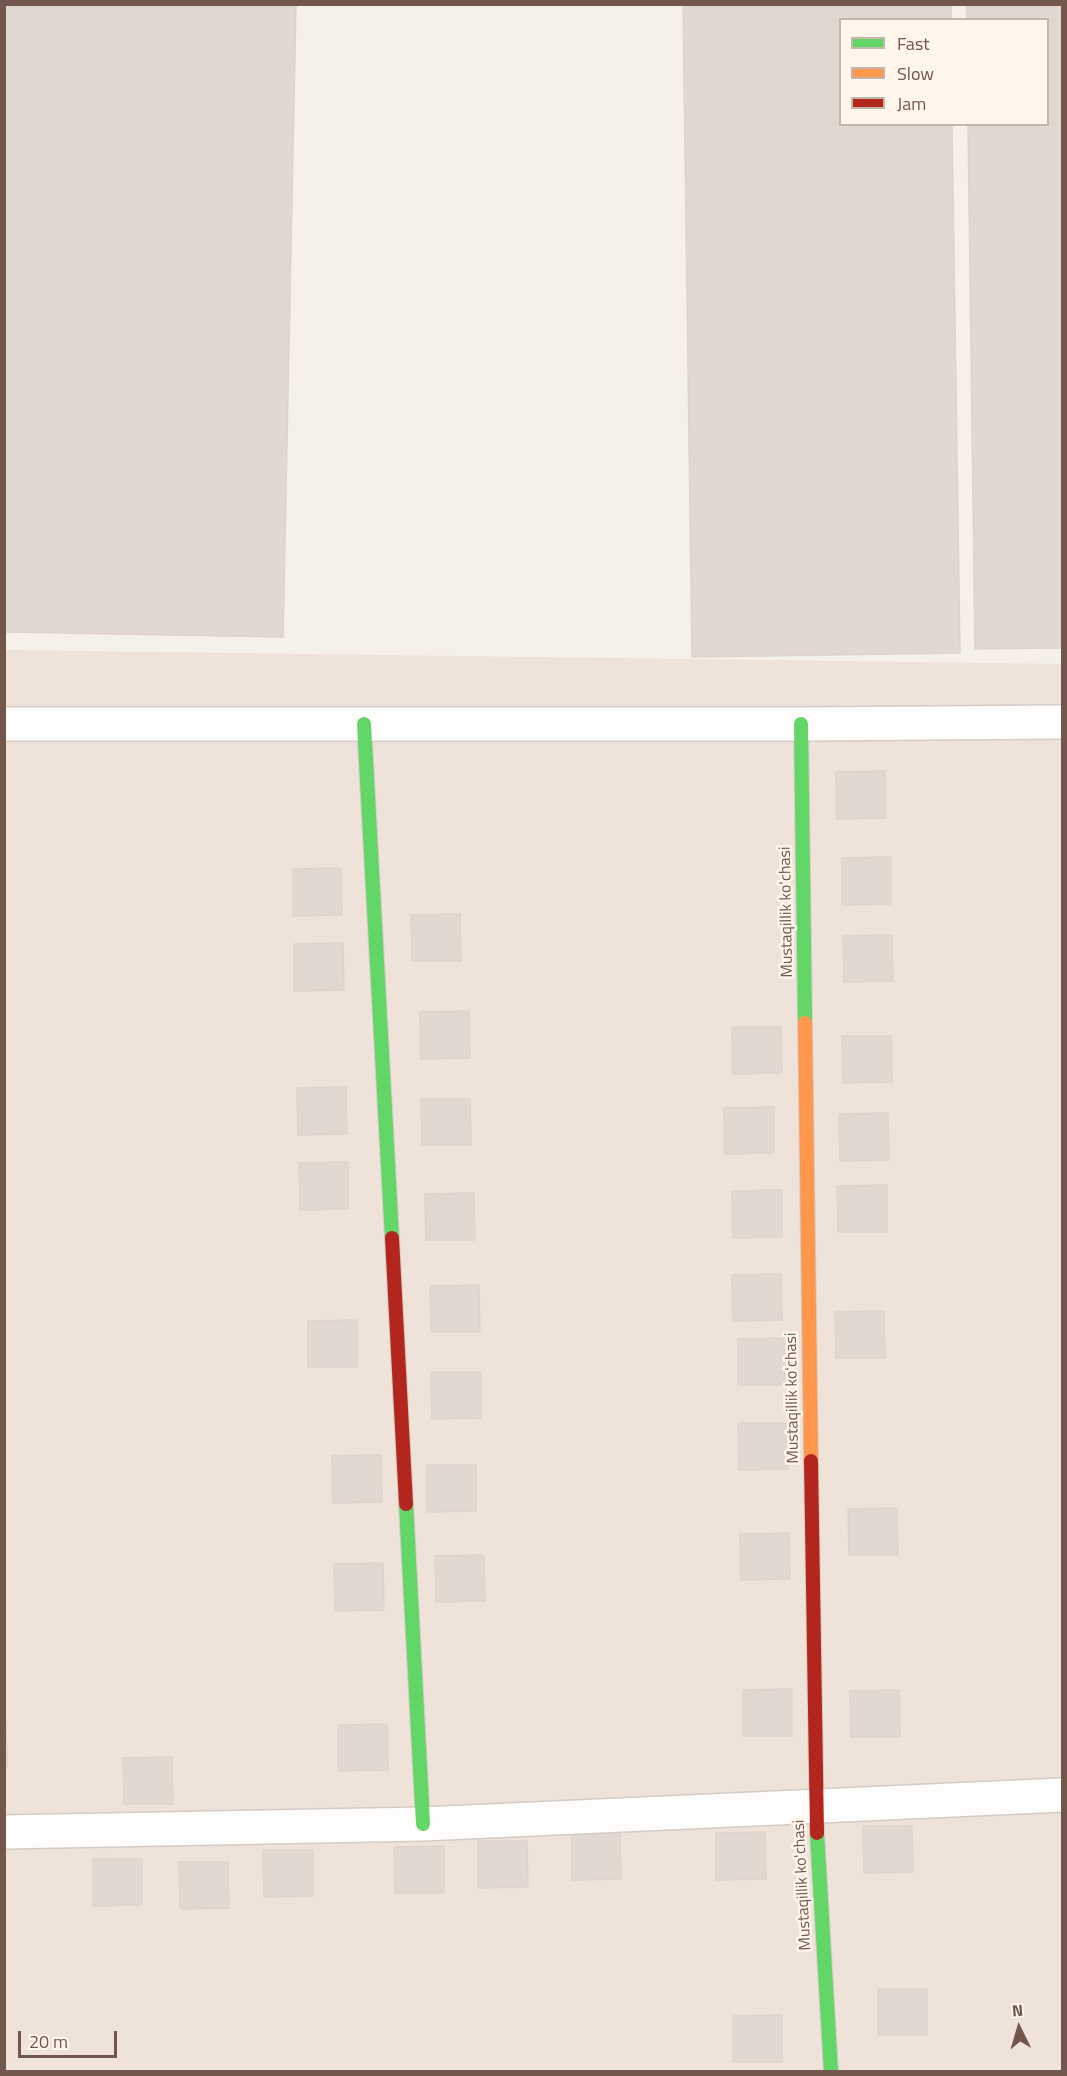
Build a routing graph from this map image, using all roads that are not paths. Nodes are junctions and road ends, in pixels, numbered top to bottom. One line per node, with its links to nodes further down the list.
1 (1062, 722): 4 (street)
2 (4, 724): 3 (street)
3 (364, 724): 4 (street); 7 (street)
4 (801, 724): 6 (street, Mustaqillik koʻchasi)
5 (1062, 1795): 6 (street)
6 (815, 1806): 7 (street); 9 (street, Mustaqillik koʻchasi)
7 (423, 1824): 8 (street)
8 (4, 1832)
9 (831, 2072)

